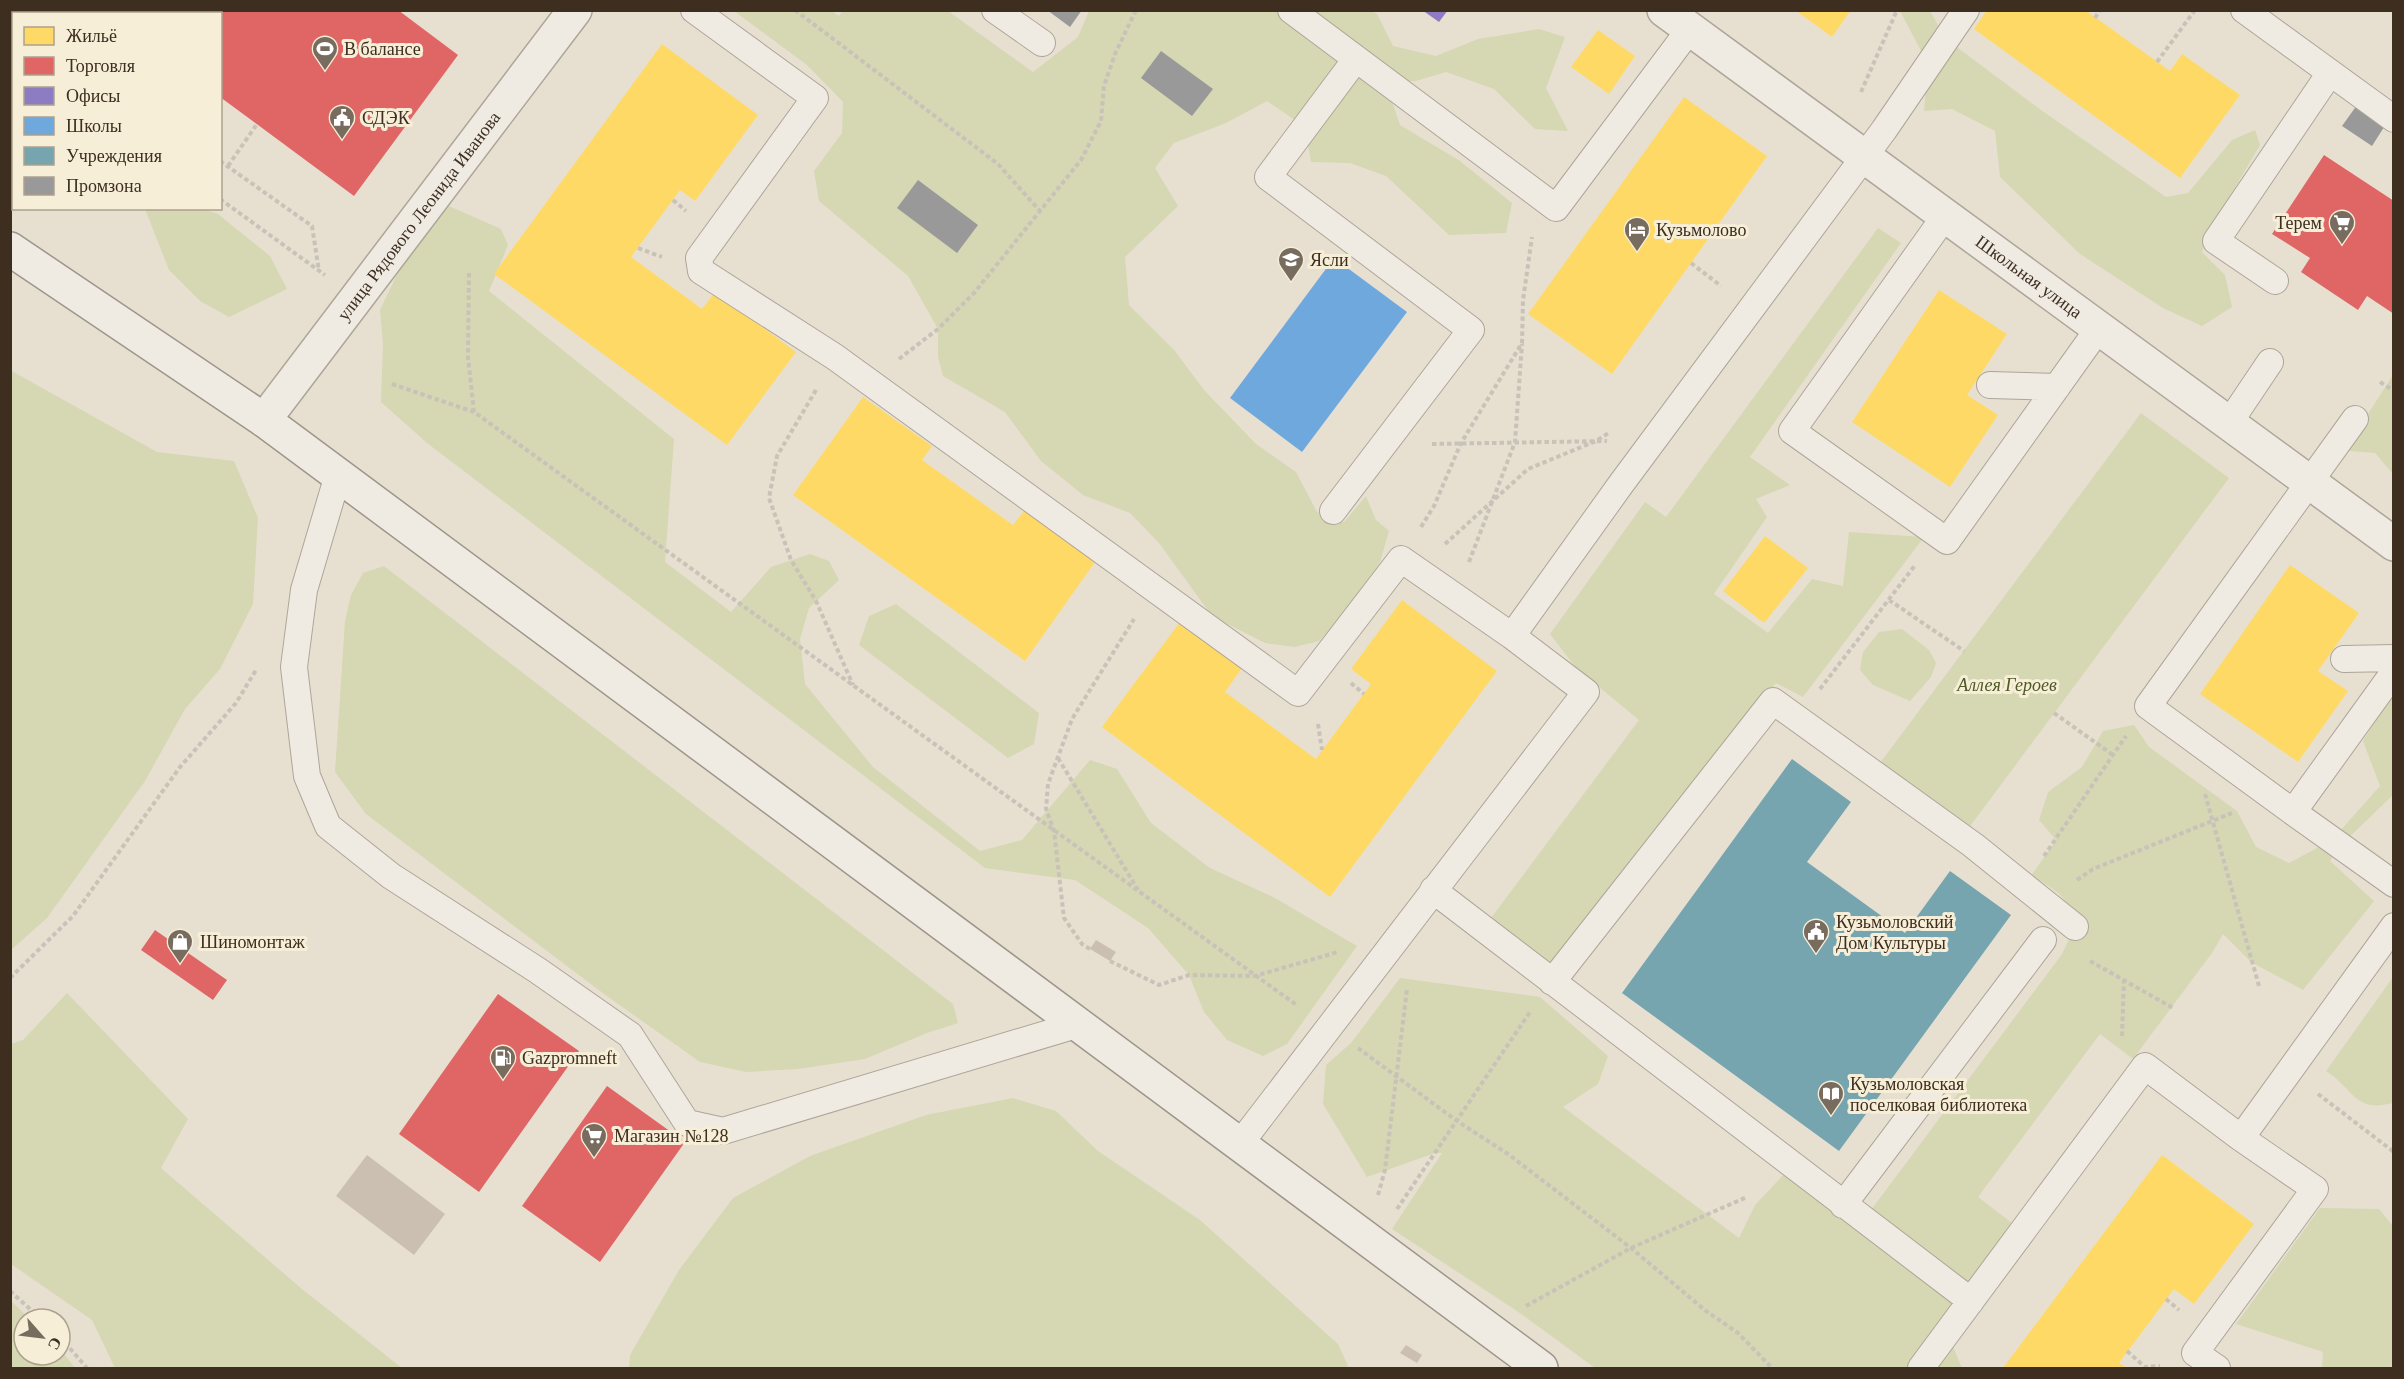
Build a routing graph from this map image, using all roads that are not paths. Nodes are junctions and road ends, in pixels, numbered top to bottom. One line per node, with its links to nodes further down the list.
1 (574, 10): 21 (main road, улица Рядового Леонида Иванова)
2 (694, 10): 27 (lane)
3 (995, 10): 8 (lane)
4 (1291, 10): 9 (lane)
5 (1966, 10): 12 (lane)
6 (2244, 10): 10 (lane)
7 (1677, 20): 9 (lane); 12 (main road, Школьная улица)
8 (1042, 43)
9 (1356, 59): 25 (lane)
10 (2330, 73): 11 (lane); 15 (lane)
11 (2394, 119)
12 (1863, 156): 13 (main road, Школьная улица); 27 (lane)
13 (1945, 216): 16 (main road, Школьная улица); 19 (lane)
14 (10, 249): 21 (main road)
15 (2275, 281)
16 (2098, 328): 19 (lane); 22 (main road, Школьная улица)
17 (2270, 362): 22 (lane)
18 (1990, 385): 19 (lane)
19 (2057, 387)
20 (2355, 419): 24 (lane)
21 (264, 420): 23 (main road)
22 (2229, 423): 24 (main road, Школьная улица)
23 (338, 475): 38 (main road); 38 (lane)
24 (2310, 483): 26 (main road, Школьная улица); 31 (lane)
25 (1333, 511)
26 (2394, 544)
27 (1512, 636): 33 (lane)
28 (2394, 658): 29 (lane)
29 (2344, 659)
30 (2394, 672): 31 (lane)
31 (2294, 812): 32 (lane)
32 (2394, 884)
33 (1433, 890): 37 (lane); 40 (lane)
34 (2394, 926): 39 (lane)
35 (2075, 927): 37 (lane)
36 (2043, 940): 41 (lane)
37 (1552, 982): 41 (lane)
38 (1076, 1025): 40 (main road)
39 (2241, 1138): 42 (lane); 45 (lane)
40 (1239, 1145): 43 (main road)
41 (1844, 1205): 42 (lane)
42 (1971, 1301): 44 (lane)
43 (1541, 1368)
44 (1921, 1368)
45 (2217, 1368)

